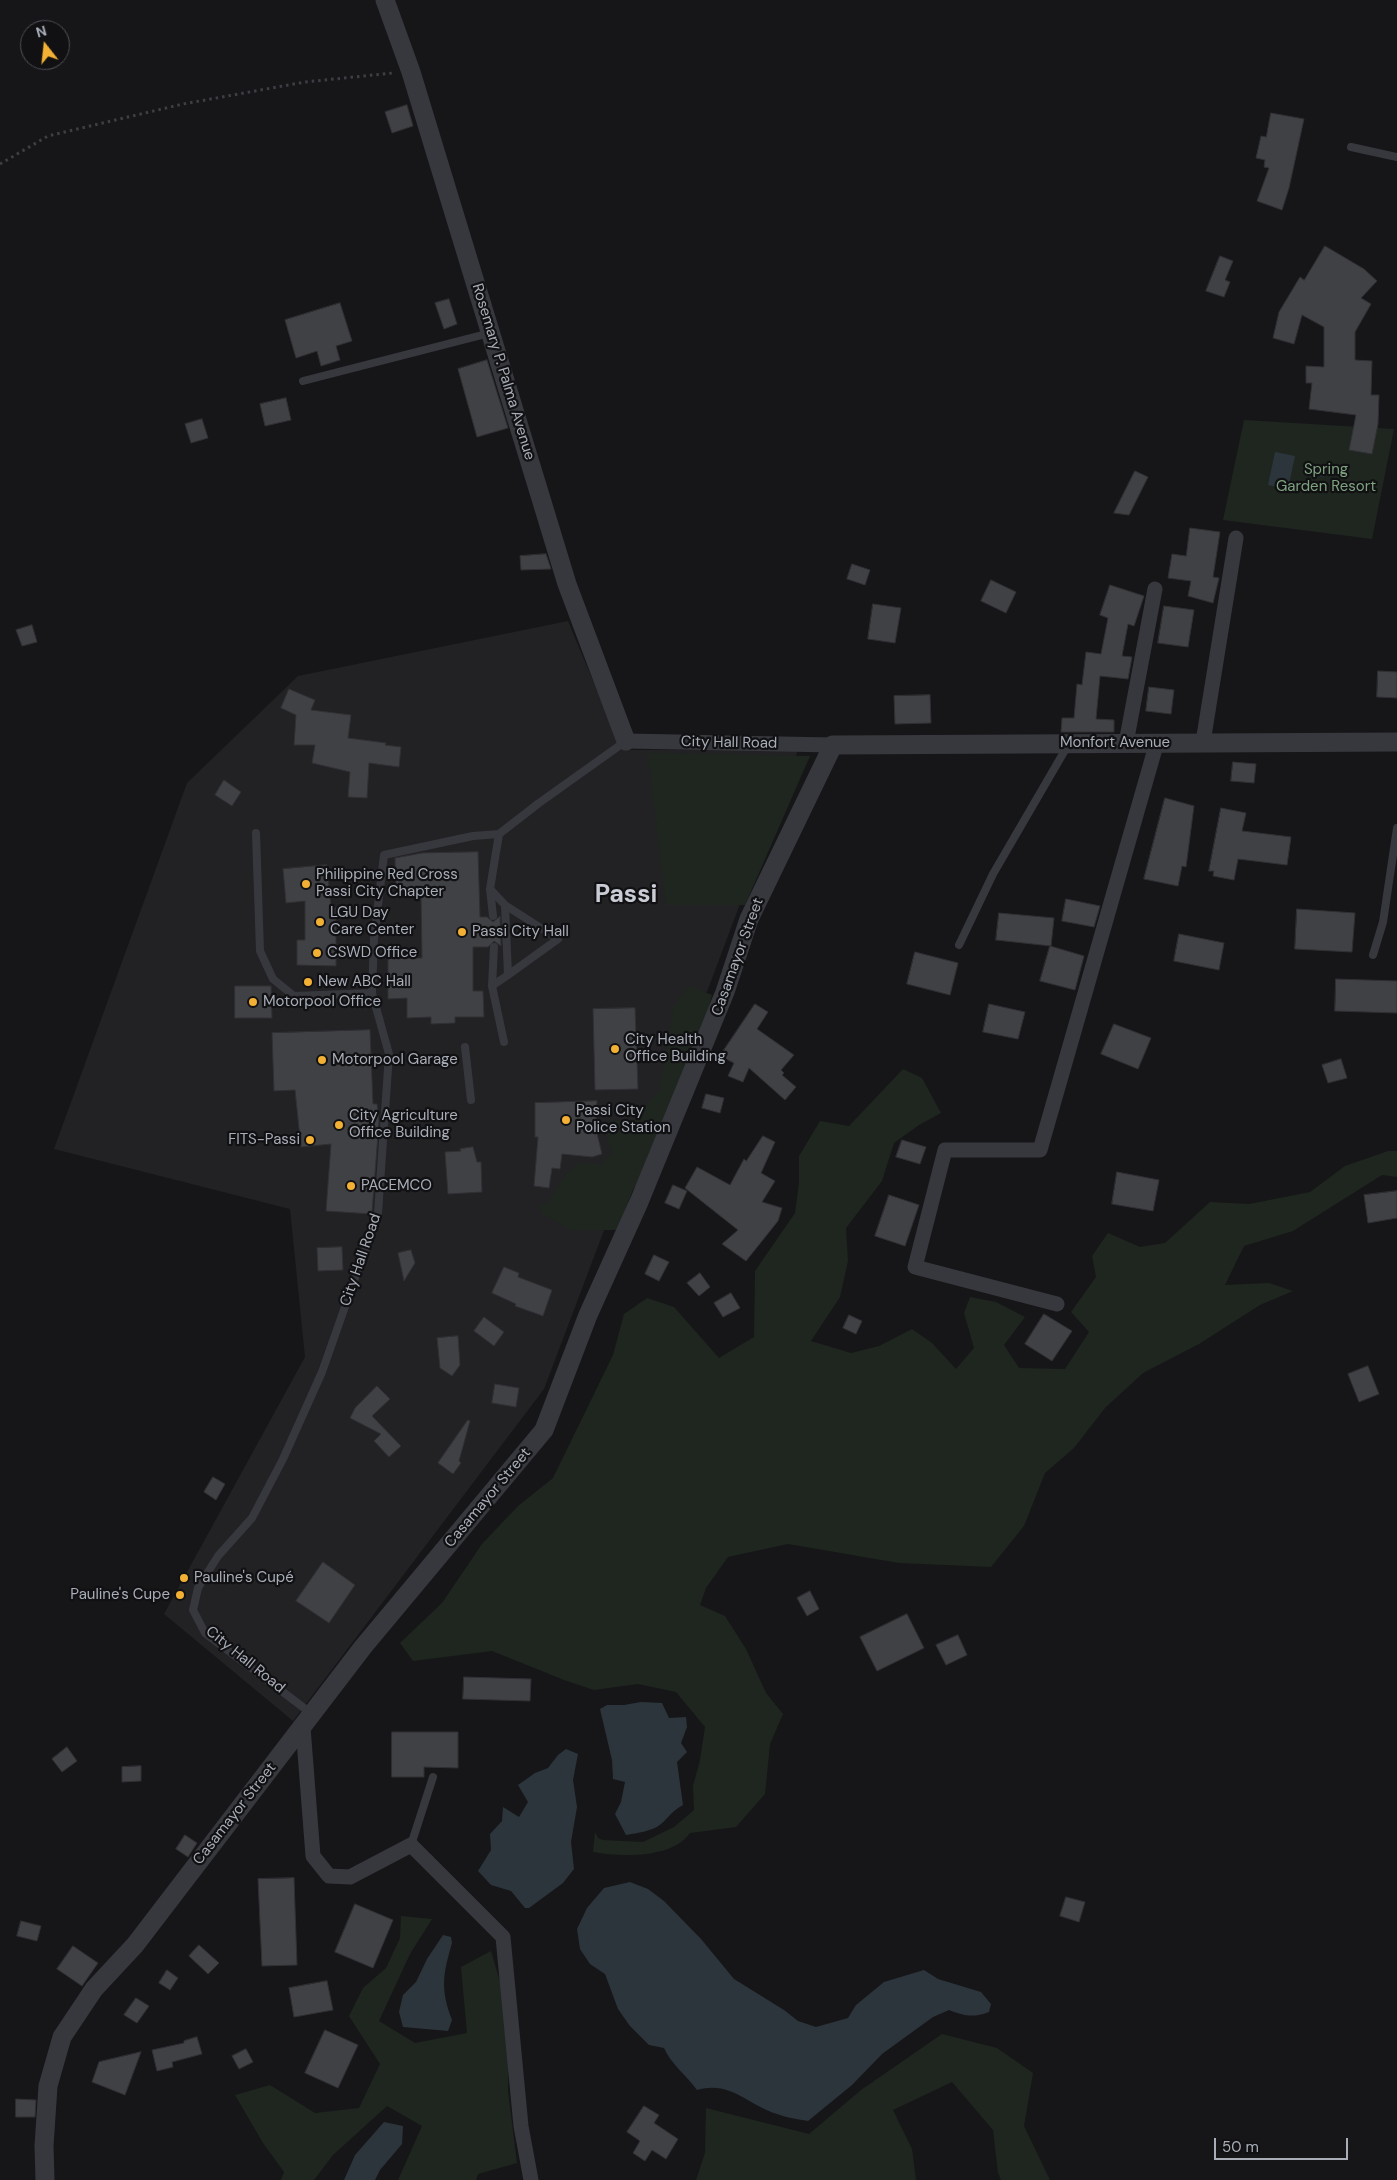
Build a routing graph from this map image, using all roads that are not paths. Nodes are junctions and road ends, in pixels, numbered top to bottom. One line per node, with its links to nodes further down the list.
1 (385, 0): 4 (street, Rosemary P. Palma Avenue)
2 (1351, 147): 3 (lane)
3 (1397, 157)
4 (490, 332): 5 (lane); 8 (street, Rosemary P. Palma Avenue)
5 (303, 381)
6 (1236, 538): 10 (street)
7 (1154, 589): 13 (street)
8 (626, 741): 14 (street, City Hall Road); 17 (lane)
9 (1157, 742): 10 (street, Monfort Avenue); 13 (street, Monfort Avenue); 30 (street)
10 (1202, 742): 11 (street, Monfort Avenue)
11 (1397, 742)
12 (1069, 743): 13 (street, Monfort Avenue); 14 (street, Monfort Avenue); 21 (lane)
13 (1126, 743)
14 (833, 745): 31 (street, Casamayor Street)
15 (1397, 828): 23 (lane)
16 (256, 833): 26 (lane)
17 (498, 834): 18 (lane); 26 (lane, City Hall Road)
18 (490, 889): 19 (lane); 20 (lane)
19 (505, 905): 24 (lane); 24 (lane)
20 (493, 916)
21 (959, 945)
22 (494, 946): 25 (lane)
23 (1373, 955)
24 (508, 975): 25 (lane)
25 (492, 986): 27 (lane)
26 (372, 993): 31 (lane, City Hall Road)
27 (504, 1042)
28 (465, 1047): 29 (lane)
29 (471, 1100)
30 (1057, 1304)
31 (308, 1720): 33 (street); 34 (street, Casamayor Street)
32 (433, 1777): 33 (lane)
33 (411, 1845): 35 (street)
34 (45, 2180)
35 (531, 2180)

